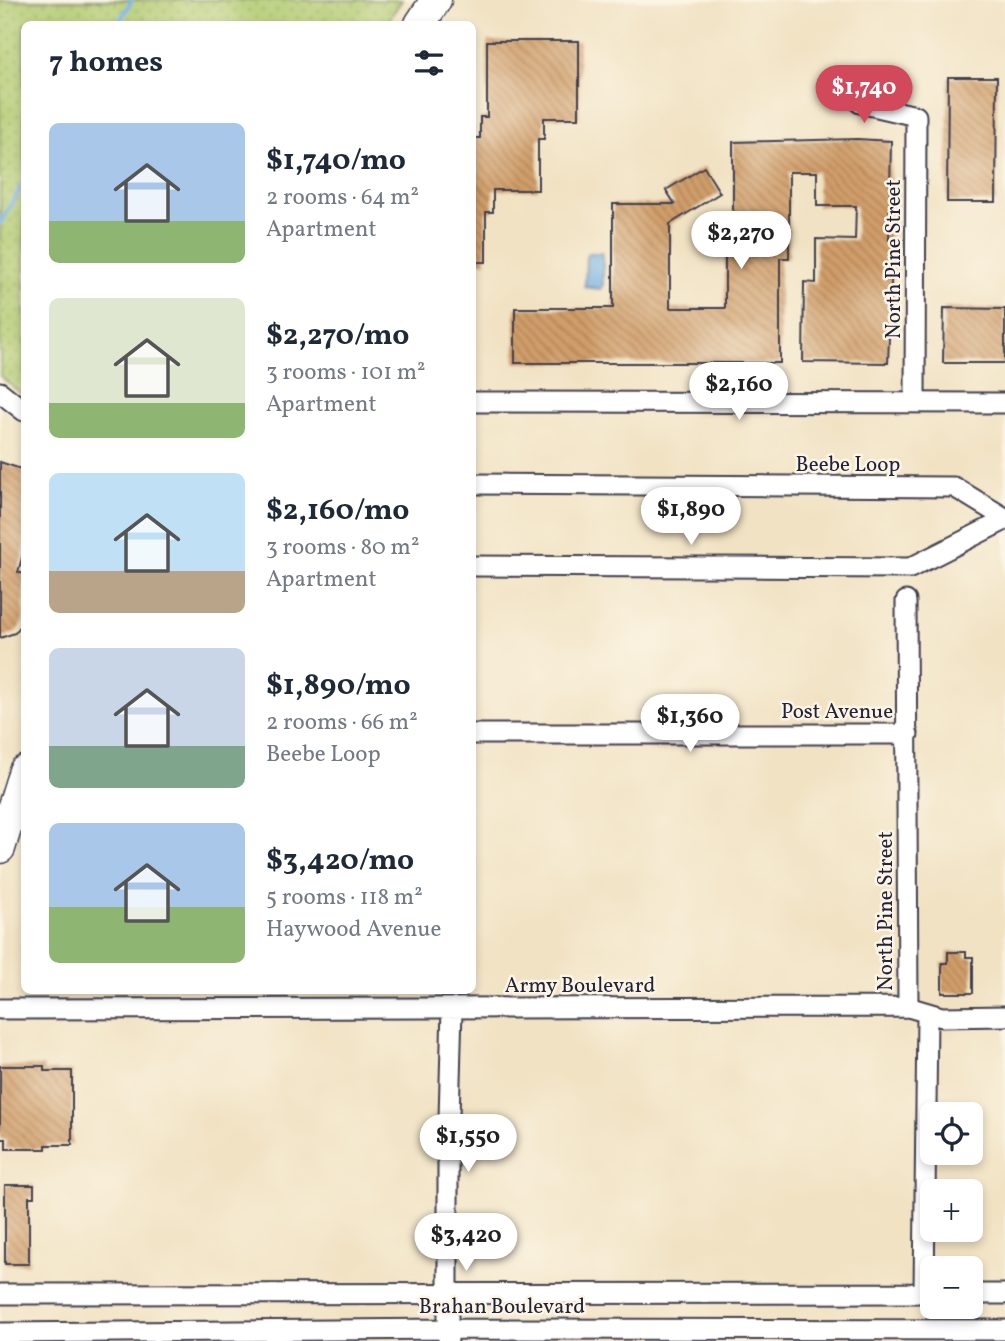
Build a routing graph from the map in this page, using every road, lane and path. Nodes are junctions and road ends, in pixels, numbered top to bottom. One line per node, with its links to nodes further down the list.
1 (436, 0): 2 (main road)
2 (422, 21)
3 (841, 82): 6 (street, North Pine Street)
4 (0, 393): 8 (street)
5 (476, 402): 6 (street)
6 (915, 402): 7 (street)
7 (1005, 403)
8 (21, 409)
9 (476, 484): 10 (street, Beebe Loop)
10 (1005, 519): 11 (street)
11 (476, 566)
12 (906, 601): 14 (street, North Pine Street)
13 (476, 734): 14 (street, Post Avenue)
14 (908, 734): 17 (street, North Pine Street)
15 (21, 781): 16 (main road)
16 (0, 848)
17 (908, 1007): 18 (street, Army Boulevard); 20 (street, North Pine Street)
18 (452, 1008): 19 (street, Army Boulevard); 23 (street)
19 (0, 1009)
20 (927, 1014): 21 (street, North Pine Street); 22 (street)
21 (1005, 1016)
22 (928, 1256)
23 (448, 1293): 24 (street, Brahan Boulevard); 25 (street, Brahan Boulevard); 30 (street)
24 (920, 1293)
25 (0, 1294)
26 (983, 1294): 27 (street)
27 (1005, 1294)
28 (1005, 1330): 30 (street, Brahan Boulevard)
29 (0, 1333): 30 (street, Brahan Boulevard)
30 (447, 1335)

